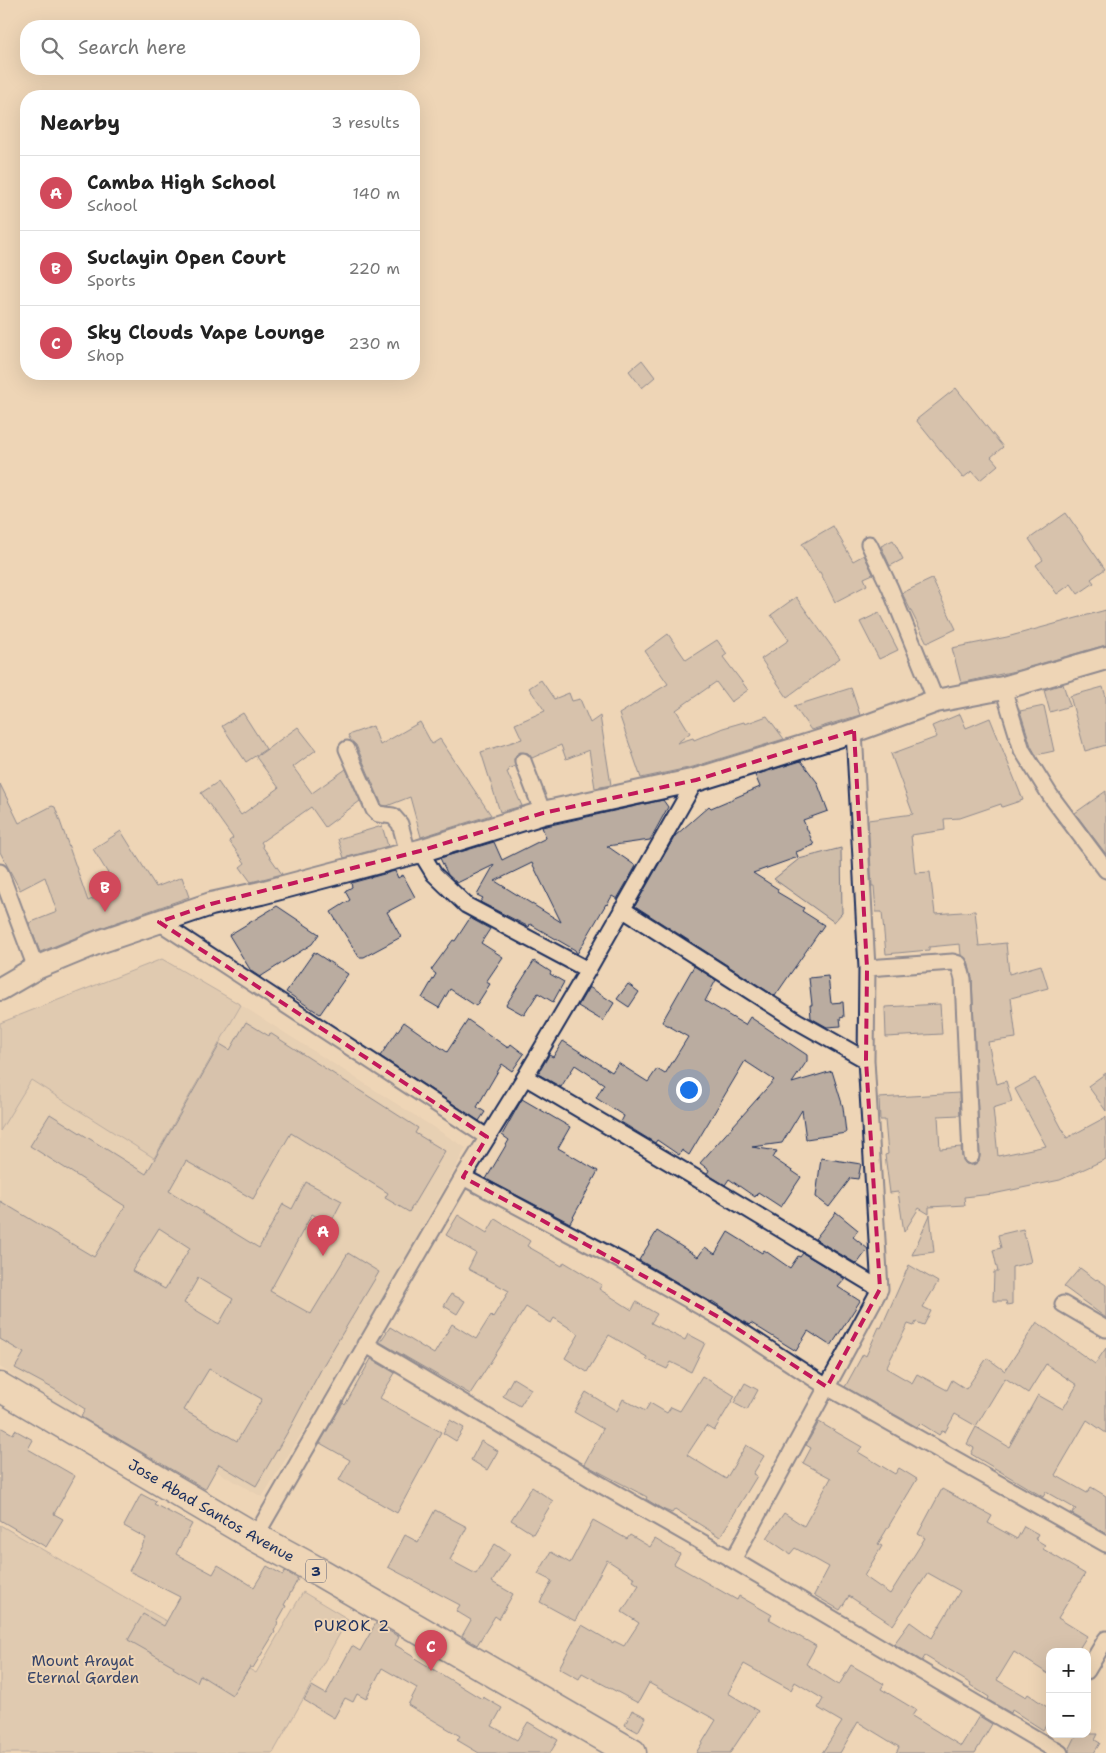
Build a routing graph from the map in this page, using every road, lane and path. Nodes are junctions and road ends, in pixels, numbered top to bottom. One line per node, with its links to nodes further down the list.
1 (869, 544): 4 (street)
2 (1106, 658): 3 (street)
3 (1003, 688): 4 (street); 11 (street)
4 (936, 701): 5 (street)
5 (854, 731): 8 (street); 16 (street)
6 (347, 749): 10 (street)
7 (523, 761): 9 (street)
8 (696, 780): 9 (street); 13 (street)
9 (543, 813): 10 (street)
10 (414, 852): 14 (street); 17 (street)
11 (1106, 870)
12 (0, 872): 15 (street)
13 (622, 909): 17 (street); 19 (street)
14 (159, 922): 15 (street); 21 (street)
15 (36, 968): 18 (street)
16 (867, 968): 19 (street); 22 (street)
17 (588, 970): 20 (street)
18 (0, 988)
19 (866, 1060): 24 (street)
20 (525, 1077): 21 (street); 24 (street)
21 (488, 1137): 23 (street)
22 (971, 1156)
23 (463, 1177): 27 (street); 29 (street)
24 (880, 1290): 29 (street)
25 (1064, 1304): 26 (street)
26 (1106, 1329)
27 (365, 1344): 30 (street); 32 (street)
28 (0, 1387): 30 (highway, Jose Abad Santos Avenue / 3)
29 (827, 1387): 31 (street); 32 (street)
30 (255, 1537): 36 (highway, Jose Abad Santos Avenue / 3)
31 (1106, 1544)
32 (733, 1560): 35 (street)
33 (1106, 1640): 34 (street)
34 (1091, 1664)
35 (1044, 1743): 37 (street)
36 (632, 1753)
37 (1060, 1753)

